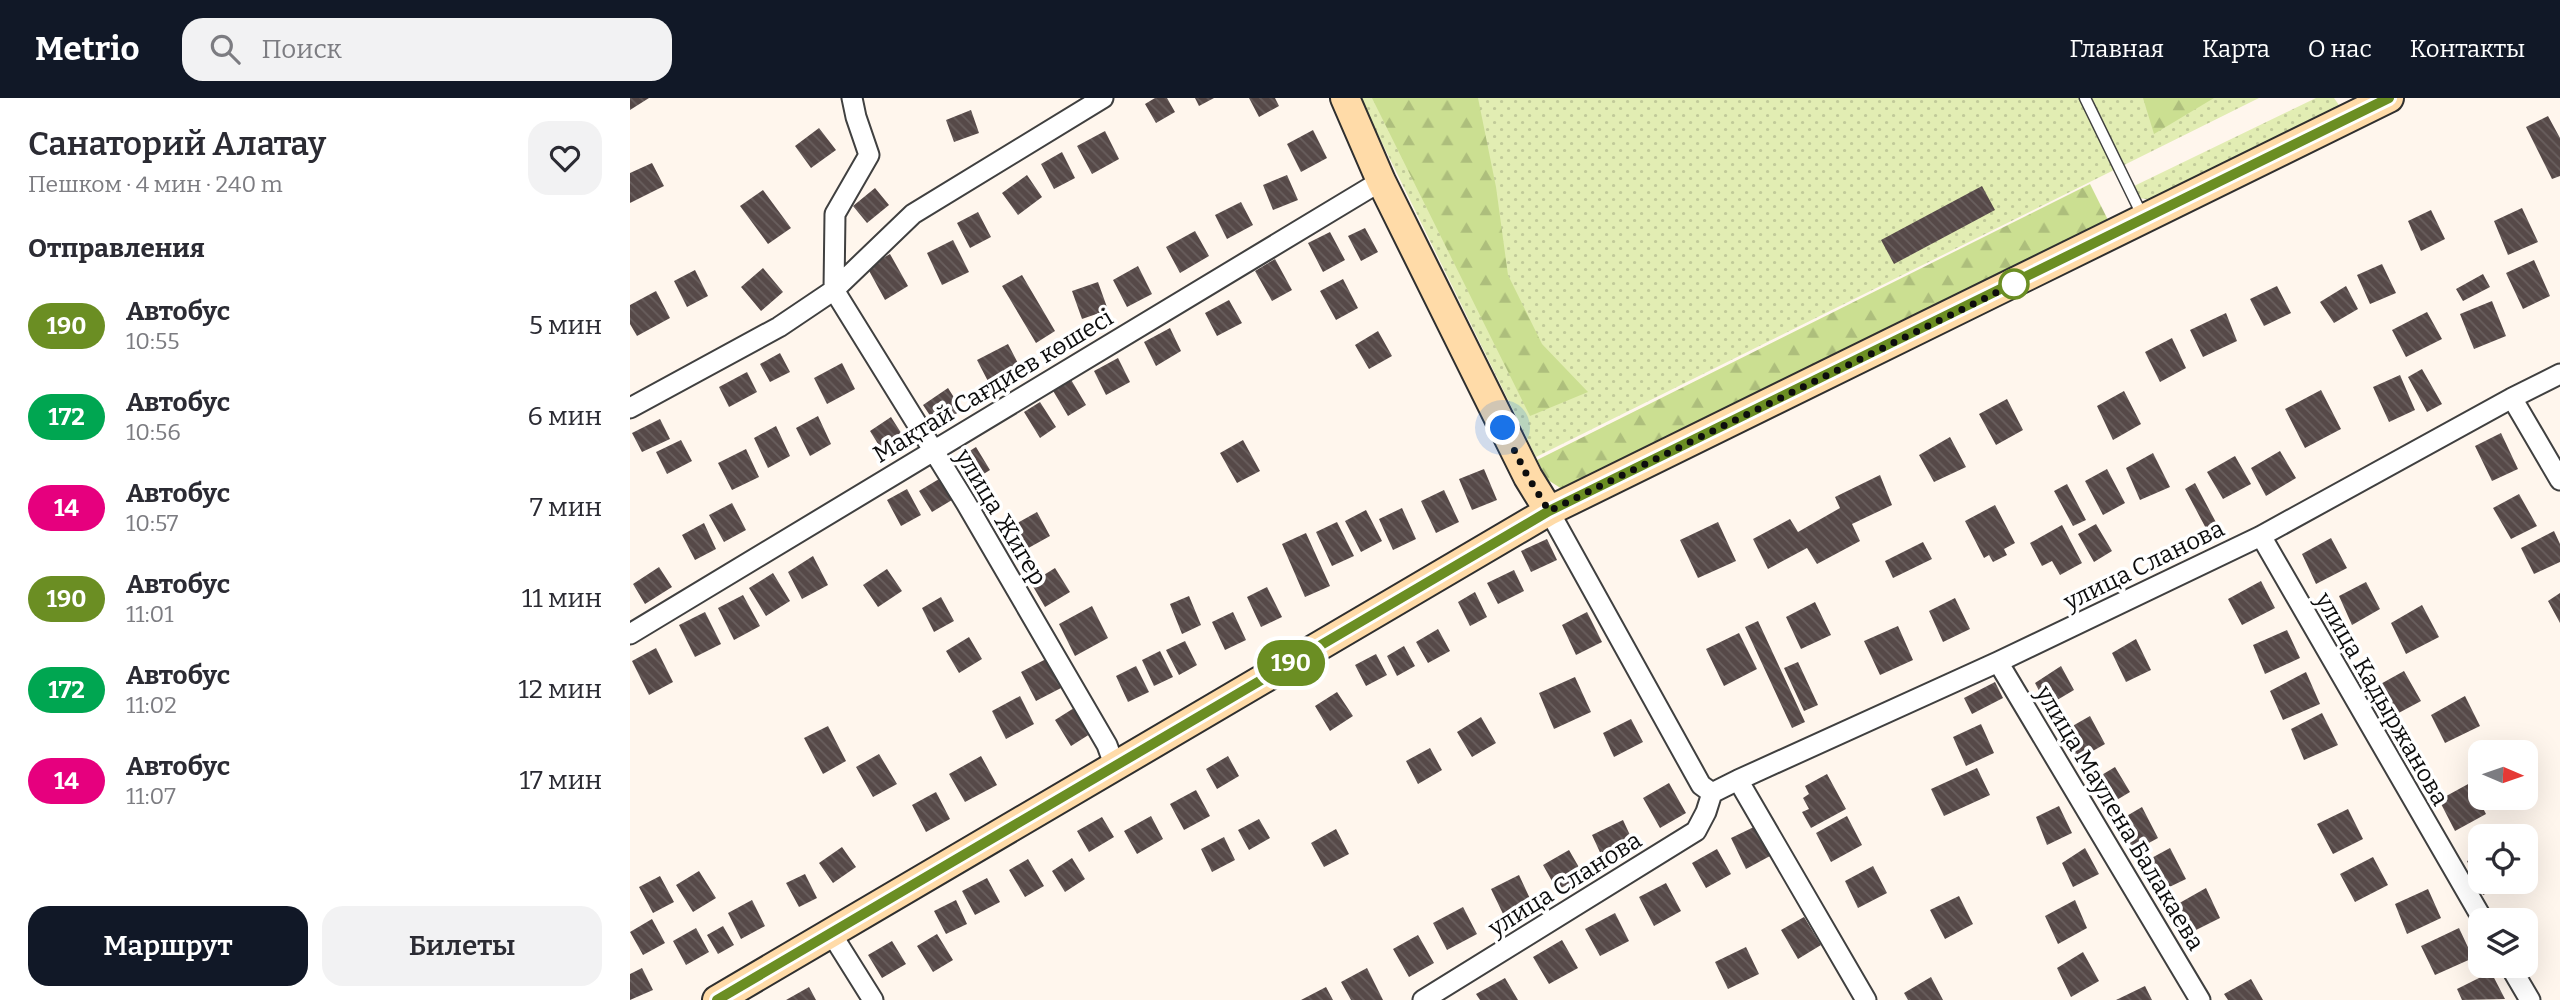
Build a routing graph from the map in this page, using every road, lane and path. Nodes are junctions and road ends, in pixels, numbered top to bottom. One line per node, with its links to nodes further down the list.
1 (852, 98): 8 (street)
2 (1103, 98): 8 (street)
3 (1345, 98): 6 (main road)
4 (2085, 98): 7 (lane)
5 (2389, 98): 7 (main road)
6 (1381, 181): 12 (street, Мақтай Сағдиев көшесі); 14 (main road)
7 (2144, 219): 14 (main road)
8 (834, 290): 11 (street); 12 (street, улица Жигер)
9 (2560, 374): 10 (street, улица Сланова)
10 (2512, 398): 13 (street); 15 (street, улица Сланова)
11 (630, 408)
12 (933, 450): 16 (street, Мақтай Сағдиев көшесі); 18 (street, улица Жигер)
13 (2560, 480)
14 (1549, 511): 18 (main road); 20 (street)
15 (2261, 536): 17 (street, улица Сланова); 21 (street, улица Кадыржанова)
16 (630, 634)
17 (1998, 662): 19 (street, улица Сланова); 28 (street, улица Маулена Балакаева)
18 (1115, 766): 22 (main road)
19 (1738, 780): 20 (street, улица Сланова); 27 (street)
20 (1712, 793): 26 (street, улица Сланова)
21 (2476, 908)
22 (831, 933): 24 (main road); 25 (street)
23 (2517, 978): 29 (street)
24 (717, 1000)
25 (873, 1000)
26 (1423, 1000)
27 (1866, 1000)
28 (2200, 1000)
29 (2530, 1000)

